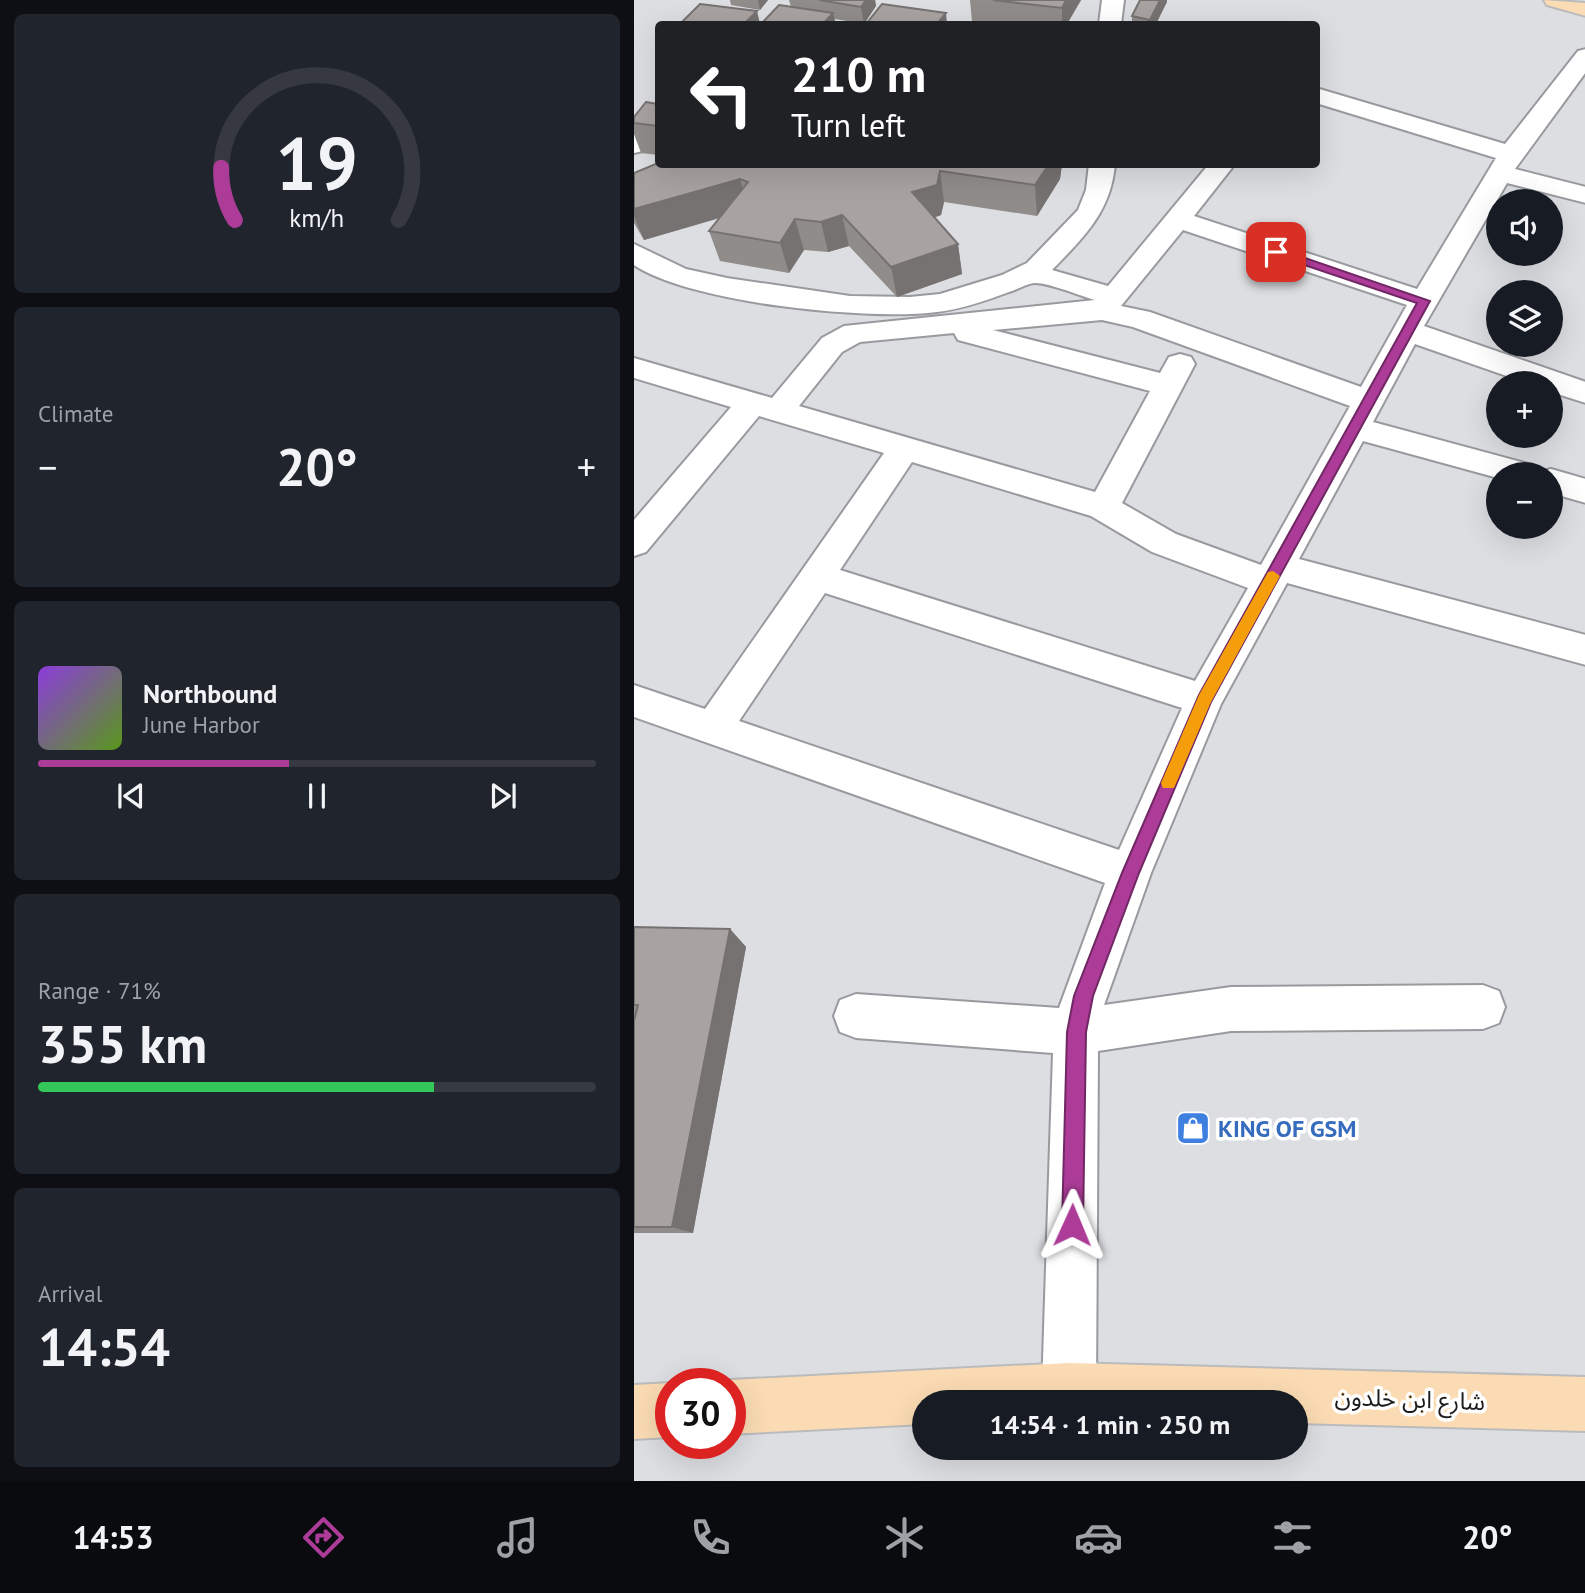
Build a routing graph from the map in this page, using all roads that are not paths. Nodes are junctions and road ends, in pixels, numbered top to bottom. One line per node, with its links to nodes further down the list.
1 (1113, 0): 4 (street)
2 (1555, 0): 3 (main road)
3 (1585, 10)
4 (1110, 21)
5 (1585, 56): 9 (street)
6 (1320, 96): 9 (street)
7 (655, 122): 8 (street)
8 (634, 146)
9 (1506, 163): 12 (street); 17 (street)
10 (1102, 168): 15 (street)
11 (1220, 168): 13 (street)
12 (1585, 195)
13 (1178, 219): 16 (street); 17 (street)
14 (634, 252): 15 (street)
15 (1032, 273): 16 (street)
16 (1107, 304): 18 (street); 19 (street)
17 (1416, 316): 22 (street); 24 (street)
18 (940, 326): 21 (street); 23 (street)
19 (1194, 337): 21 (street); 24 (street)
20 (634, 368): 23 (street)
21 (1169, 386): 29 (street)
22 (1585, 393)
23 (765, 407): 25 (street); 30 (street)
24 (1361, 414): 26 (street); 31 (street)
25 (905, 448): 29 (street); 32 (street)
26 (1492, 462)
27 (1563, 485): 28 (street)
28 (1585, 491)
29 (1103, 507): 31 (street)
30 (640, 527)
31 (1274, 574): 33 (street); 34 (street)
32 (815, 576): 34 (street); 36 (street)
33 (1585, 650)
34 (1204, 700): 37 (street)
35 (634, 701): 36 (street)
36 (713, 728): 37 (street)
37 (1130, 873): 40 (street)
38 (1483, 1007): 40 (street)
39 (856, 1016): 40 (street)
40 (1076, 1032): 41 (street)
41 (1069, 1390)
42 (1308, 1396): 44 (main road, شارع ابن خلدون)
43 (912, 1398): 45 (main road, شارع ابن خلدون)
44 (1585, 1404)
45 (746, 1406)
46 (655, 1411): 47 (main road)
47 (634, 1412)

